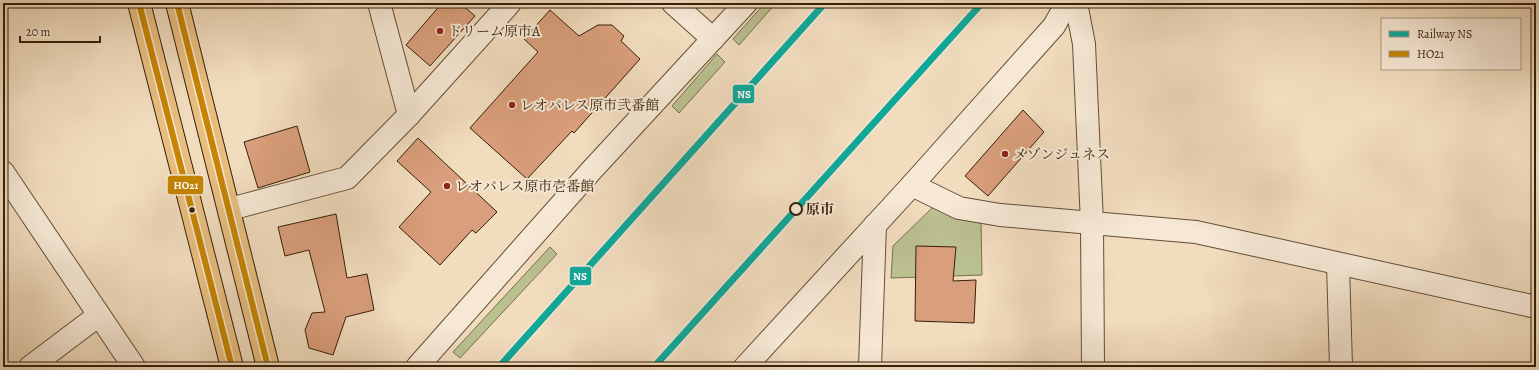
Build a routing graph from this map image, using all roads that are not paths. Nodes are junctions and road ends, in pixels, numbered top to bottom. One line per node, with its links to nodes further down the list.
1 (139, 3): 21 (main road)
2 (177, 3): 13 (main road)
3 (379, 3): 10 (street)
4 (510, 3): 10 (street)
5 (673, 3): 9 (street)
6 (746, 3): 9 (street)
7 (1067, 3): 12 (street)
8 (1076, 3): 14 (street)
9 (714, 39): 23 (street)
10 (409, 115): 13 (street)
11 (3, 172): 18 (street)
12 (912, 185): 14 (street); 15 (street)
13 (230, 209): 22 (main road)
14 (1092, 223): 16 (street); 26 (street)
15 (875, 225): 24 (street); 25 (street)
16 (1338, 264): 17 (street); 27 (street)
17 (1536, 307)
18 (99, 315): 19 (street); 20 (street)
19 (30, 367)
20 (134, 367)
21 (232, 367)
22 (268, 367)
23 (417, 367)
24 (745, 367)
25 (870, 367)
26 (1093, 367)
27 (1341, 367)

